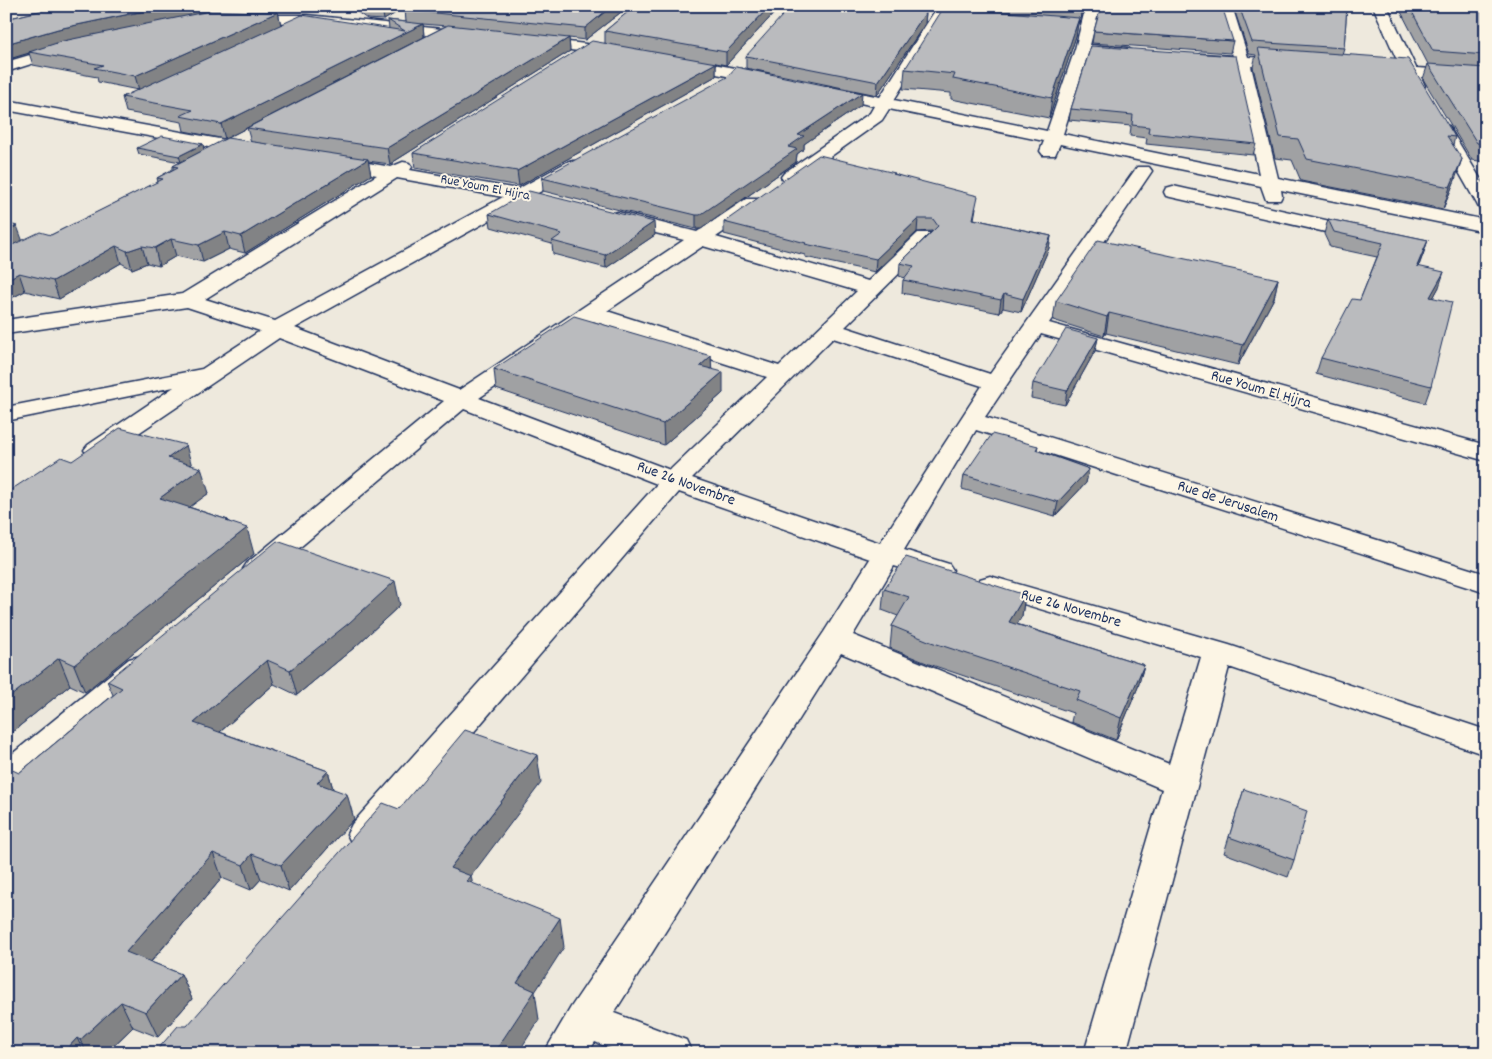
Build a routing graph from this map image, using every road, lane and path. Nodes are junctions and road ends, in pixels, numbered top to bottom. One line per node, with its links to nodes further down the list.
1 (331, 6): 10 (street)
2 (1093, 6): 17 (street)
3 (1225, 6): 22 (street)
4 (1380, 6): 28 (street)
5 (786, 10): 6 (street)
6 (840, 11)
7 (406, 15): 11 (street)
8 (937, 15): 35 (street)
9 (225, 17): 10 (street)
10 (288, 21): 11 (street); 13 (street)
11 (384, 28): 13 (street)
12 (604, 36): 16 (street)
13 (432, 41): 14 (street)
14 (481, 42)
15 (82, 45): 25 (street)
16 (590, 47): 19 (street); 21 (street); 21 (street)
17 (1082, 49): 18 (street); 39 (street)
18 (1139, 53)
19 (637, 55)
20 (1186, 57): 22 (street)
21 (571, 60): 23 (street)
22 (1242, 62): 24 (street); 48 (street)
23 (623, 66)
24 (1311, 66)
25 (6, 67)
26 (669, 68): 30 (street)
27 (1360, 69): 28 (street)
28 (1410, 72): 29 (street); 32 (street)
29 (1486, 77)
30 (778, 88)
31 (810, 95): 35 (street)
32 (1424, 97)
33 (6, 105): 37 (street)
34 (118, 108): 37 (street)
35 (881, 109): 39 (street); 58 (street)
36 (1433, 114): 52 (street)
37 (92, 120): 40 (street)
38 (255, 133): 40 (street)
39 (1051, 144): 46 (street); 48 (street)
40 (229, 147): 41 (street); 44 (street)
41 (268, 153)
42 (420, 156): 47 (street)
43 (590, 156): 50 (street)
44 (203, 160)
45 (317, 160): 47 (street, Rue Youm El Hijra)
46 (1144, 171): 53 (street); 62 (street)
47 (396, 172): 50 (street, Rue Youm El Hijra); 60 (street)
48 (1269, 180): 53 (street); 55 (street)
49 (1173, 192): 53 (street)
50 (522, 194): 51 (street, Rue Youm El Hijra); 64 (street)
51 (550, 201)
52 (1486, 204)
53 (1270, 205): 56 (street)
54 (597, 213): 58 (street)
55 (1486, 226)
56 (1386, 231)
57 (925, 237): 59 (street)
58 (702, 239): 59 (street); 61 (street)
59 (872, 289): 65 (street)
60 (188, 300): 63 (street); 64 (street, Rue 26 Novembre)
61 (591, 313): 67 (street); 69 (street)
62 (1036, 326): 68 (street); 72 (street, Rue Youm El Hijra)
63 (6, 327)
64 (277, 330): 66 (street); 69 (street, Rue 26 Novembre)
65 (830, 330): 67 (street); 68 (street)
66 (214, 372): 70 (street); 73 (street)
67 (784, 375): 74 (street)
68 (996, 383): 71 (street)
69 (460, 400): 74 (street, Rue 26 Novembre); 76 (street)
70 (6, 414)
71 (970, 420): 75 (street); 77 (street, Rue de Jerusalem)
72 (1486, 453)
73 (78, 463)
74 (674, 481): 75 (street, Rue 26 Novembre); 84 (street)
75 (885, 554): 78 (street); 80 (street, Rue 26 Novembre)
76 (240, 582)
77 (1486, 584)
78 (835, 639): 83 (street); 85 (street)
79 (157, 652): 82 (street)
80 (1218, 652): 81 (street, Rue 26 Novembre); 83 (street)
81 (1486, 744)
82 (6, 778)
83 (1182, 782): 87 (street)
84 (348, 852)
85 (575, 1036): 86 (street)
86 (672, 1053)
87 (1105, 1053)

